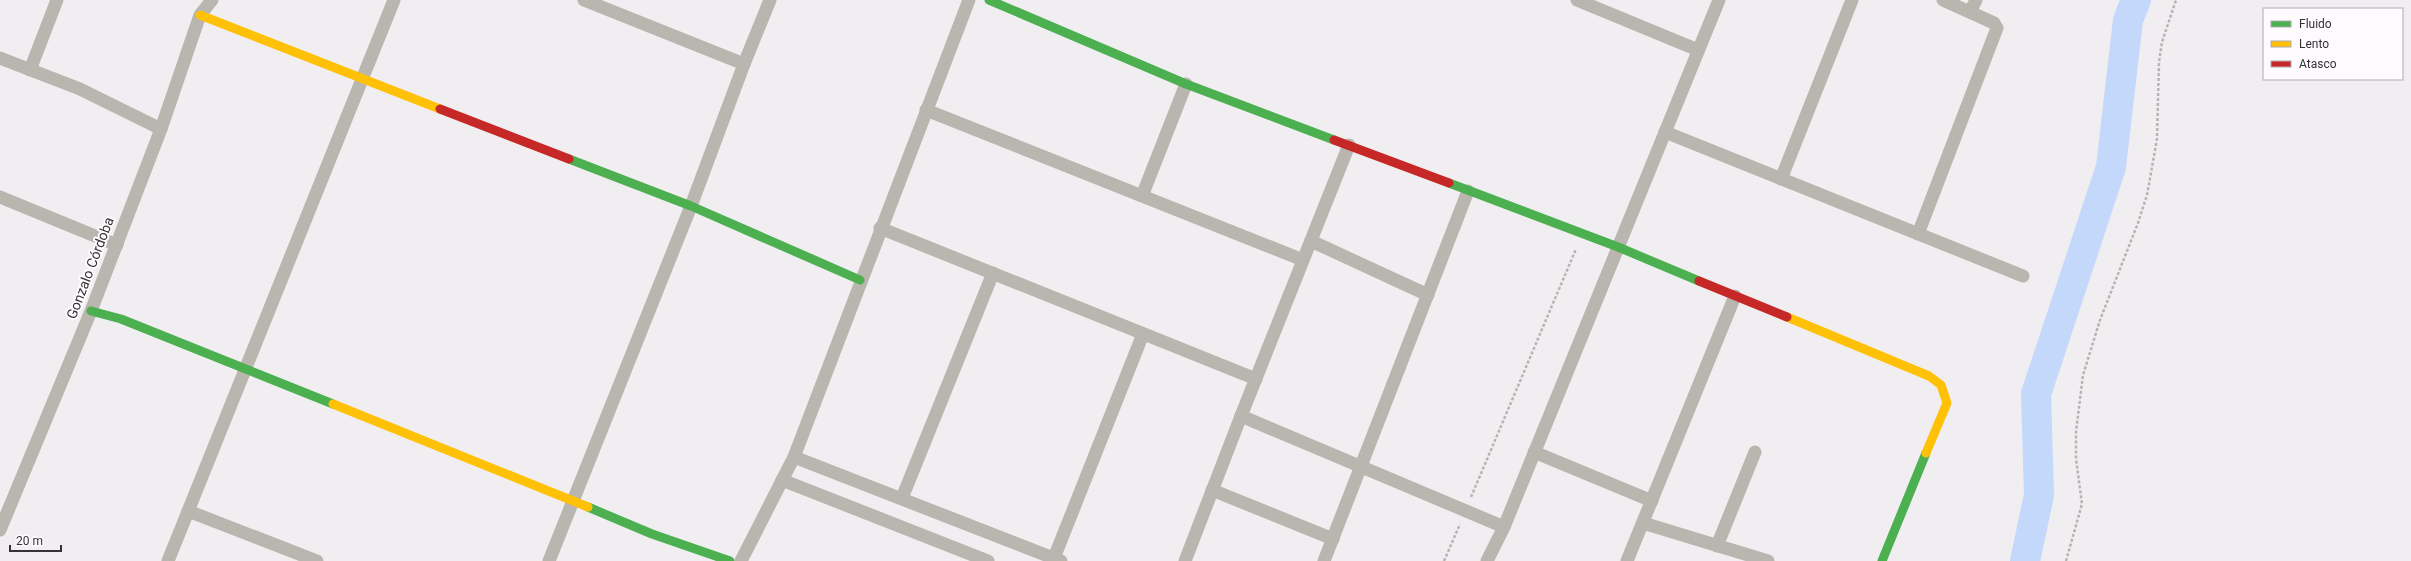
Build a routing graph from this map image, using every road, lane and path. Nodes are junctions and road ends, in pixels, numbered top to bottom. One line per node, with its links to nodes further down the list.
1 (57, 0): 20 (street)
2 (199, 0): 16 (street, Gonzalo Córdoba)
3 (212, 0): 16 (street, Gonzalo Córdoba)
4 (394, 0): 21 (street)
5 (770, 0): 19 (street)
6 (969, 0): 23 (street)
7 (989, 0): 22 (street)
8 (1577, 0): 17 (street)
9 (1719, 0): 17 (street)
10 (1852, 0): 27 (street)
11 (1943, 0): 15 (street)
12 (1976, 0): 15 (street)
13 (2176, 0): 79 (path)
14 (591, 1): 19 (street)
15 (1970, 12): 34 (street)
16 (200, 15): 21 (street); 24 (street, Gonzalo Córdoba)
17 (1698, 50): 25 (street)
18 (0, 58): 20 (street)
19 (744, 64): 31 (street)
20 (30, 70): 24 (street)
21 (362, 79): 31 (street); 46 (street)
22 (1186, 84): 26 (street); 29 (street)
23 (926, 110): 29 (street); 32 (street)
24 (161, 129): 36 (street, Gonzalo Córdoba)
25 (1665, 132): 27 (street); 37 (street)
26 (1349, 145): 28 (street); 35 (street)
27 (1781, 179): 34 (street)
28 (1468, 191): 33 (street); 42 (street)
29 (1142, 196): 38 (street)
30 (0, 197): 36 (street)
31 (691, 206): 41 (street); 56 (street)
32 (880, 228): 39 (street); 41 (street)
33 (1582, 234): 37 (street); 58 (path)
34 (1918, 234): 40 (street)
35 (1311, 241): 38 (street); 42 (street)
36 (117, 245): 44 (street, Gonzalo Córdoba)
37 (1618, 248): 43 (street); 49 (street)
38 (1304, 260): 47 (street)
39 (993, 273): 45 (street); 55 (street)
40 (2023, 276)
41 (860, 280): 51 (street)
42 (1428, 295): 52 (street)
43 (1736, 296): 57 (street); 78 (street)
44 (91, 311): 46 (street); 62 (street, Gonzalo Córdoba)
45 (1143, 334): 47 (street); 65 (street)
46 (245, 370): 56 (street); 59 (street)
47 (1256, 379): 48 (street)
48 (1241, 416): 52 (street); 54 (street)
49 (1534, 452): 57 (street); 61 (street)
50 (1755, 452): 64 (street)
51 (794, 457): 53 (street); 55 (street)
52 (1361, 467): 58 (street); 63 (street)
53 (782, 480): 70 (street); 71 (street)
54 (1212, 490): 63 (street); 72 (street)
55 (902, 498): 65 (street)
56 (573, 500): 68 (street); 69 (street)
57 (1652, 501): 60 (street)
58 (1465, 510): 61 (street); 74 (path)
59 (188, 511): 66 (street); 67 (street)
60 (1643, 523): 64 (street); 76 (street)
61 (1504, 527): 75 (street)
62 (0, 530)
63 (1333, 539): 73 (street)
64 (1717, 546): 77 (street)
65 (1058, 560)
66 (168, 561)
67 (317, 561)
68 (549, 561)
69 (730, 561)
70 (741, 561)
71 (988, 561)
72 (1185, 561)
73 (1324, 561)
74 (1444, 561)
75 (1487, 561)
76 (1628, 561)
77 (1768, 561)
78 (1882, 561)
79 (2066, 561)

